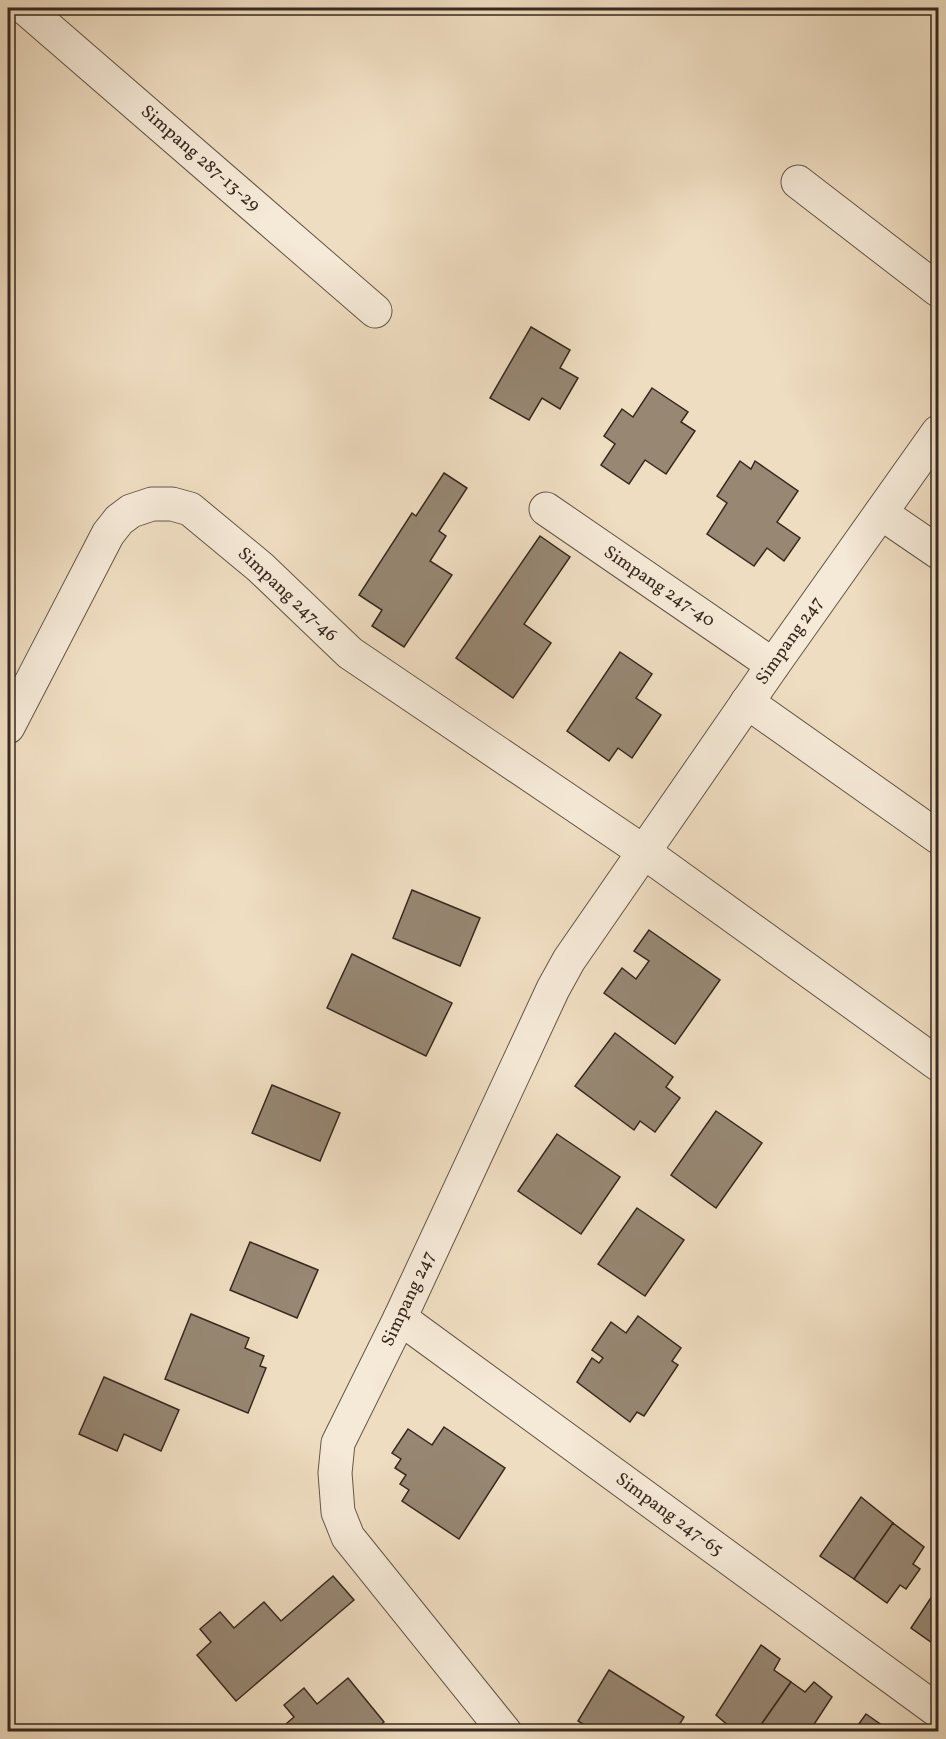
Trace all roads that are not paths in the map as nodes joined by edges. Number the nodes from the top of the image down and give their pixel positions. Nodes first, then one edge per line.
1 (26, 8) edge
2 (798, 182) dead end
3 (939, 290) edge
4 (375, 311) dead end
5 (939, 432) edge
6 (546, 509) dead end
7 (881, 513) junction
8 (939, 552) edge
9 (773, 665) junction
10 (747, 702) junction
11 (8, 727) edge
12 (939, 837) edge
13 (644, 852) junction
14 (938, 1064) edge
15 (400, 1318) junction
16 (939, 1711) edge
17 (505, 1731) edge

1 - 4 street, Simpang 287-13-29
2 - 3 street
5 - 7 street, Simpang 247
6 - 9 street, Simpang 247-40
7 - 8 street
7 - 9 street, Simpang 247
9 - 10 street, Simpang 247
10 - 12 street
10 - 13 street, Simpang 247
11 - 13 street, Simpang 247-46
13 - 14 street
13 - 15 street, Simpang 247
15 - 16 street, Simpang 247-65
15 - 17 street, Simpang 247

